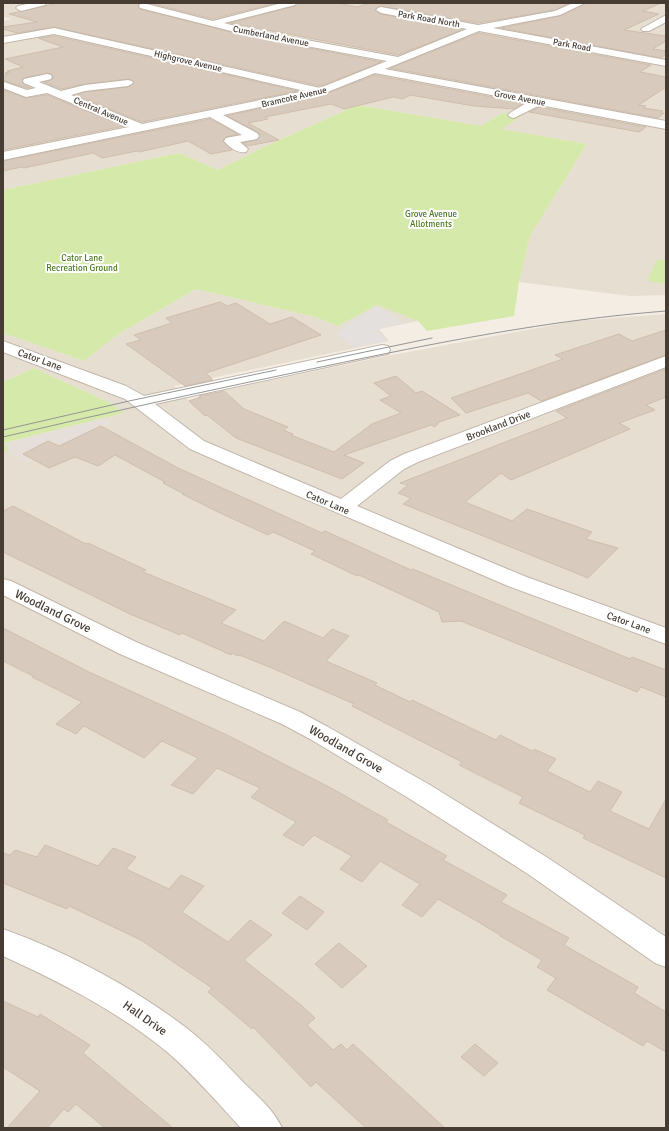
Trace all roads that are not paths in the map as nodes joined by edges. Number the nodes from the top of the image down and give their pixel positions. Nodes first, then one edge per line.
1 (42, 3) edge
2 (271, 3) edge
3 (292, 3) edge
4 (558, 3) edge
5 (578, 4) edge
6 (144, 6) dead end
7 (282, 6) junction
8 (21, 8) dead end
9 (381, 10) dead end
10 (664, 20) edge
11 (214, 24) junction
12 (478, 28) junction
13 (646, 28) dead end
14 (3, 40) edge
15 (3, 43) edge
16 (15, 49) dead end
17 (400, 60) junction
18 (666, 63) edge
19 (375, 70) junction
20 (47, 77) dead end
21 (128, 83) dead end
22 (4, 84) dead end
23 (48, 89) junction
24 (321, 91) junction
25 (60, 94) junction
26 (538, 101) junction
27 (213, 114) junction
28 (514, 115) dead end
29 (666, 125) edge
30 (142, 128) junction
31 (242, 149) dead end
32 (3, 156) edge
33 (3, 346) edge
34 (382, 350) dead end
35 (666, 361) edge
36 (140, 402) junction
37 (342, 508) junction
38 (3, 586) edge
39 (666, 636) edge
40 (3, 942) edge
41 (666, 954) edge
42 (264, 1128) edge

1 - 8 street
2 - 7 street
3 - 7 street
4 - 5 street
5 - 12 street, Bramcote Avenue
6 - 11 street, Cumberland Avenue
7 - 11 street
9 - 12 street, Park Road North
10 - 13 street
11 - 17 street, Cumberland Avenue
12 - 17 street, Bramcote Avenue
12 - 18 street, Park Road
14 - 24 street, Highgrove Avenue
15 - 16 street
17 - 19 street, Bramcote Avenue
19 - 24 street, Bramcote Avenue
19 - 26 street, Grove Avenue
20 - 23 street, Central Avenue
21 - 25 street, Central Avenue
22 - 23 street
23 - 25 street, Central Avenue
24 - 27 street, Bramcote Avenue
25 - 30 street, Central Avenue
26 - 28 street
26 - 29 street, Grove Avenue
27 - 30 street, Bramcote Avenue
27 - 31 street
30 - 32 street, Bramcote Avenue
33 - 36 street, Cator Lane
34 - 36 street
35 - 37 street, Brookland Drive
36 - 37 street, Cator Lane
37 - 39 street, Cator Lane
38 - 41 street, Woodland Grove
40 - 42 street, Hall Drive

